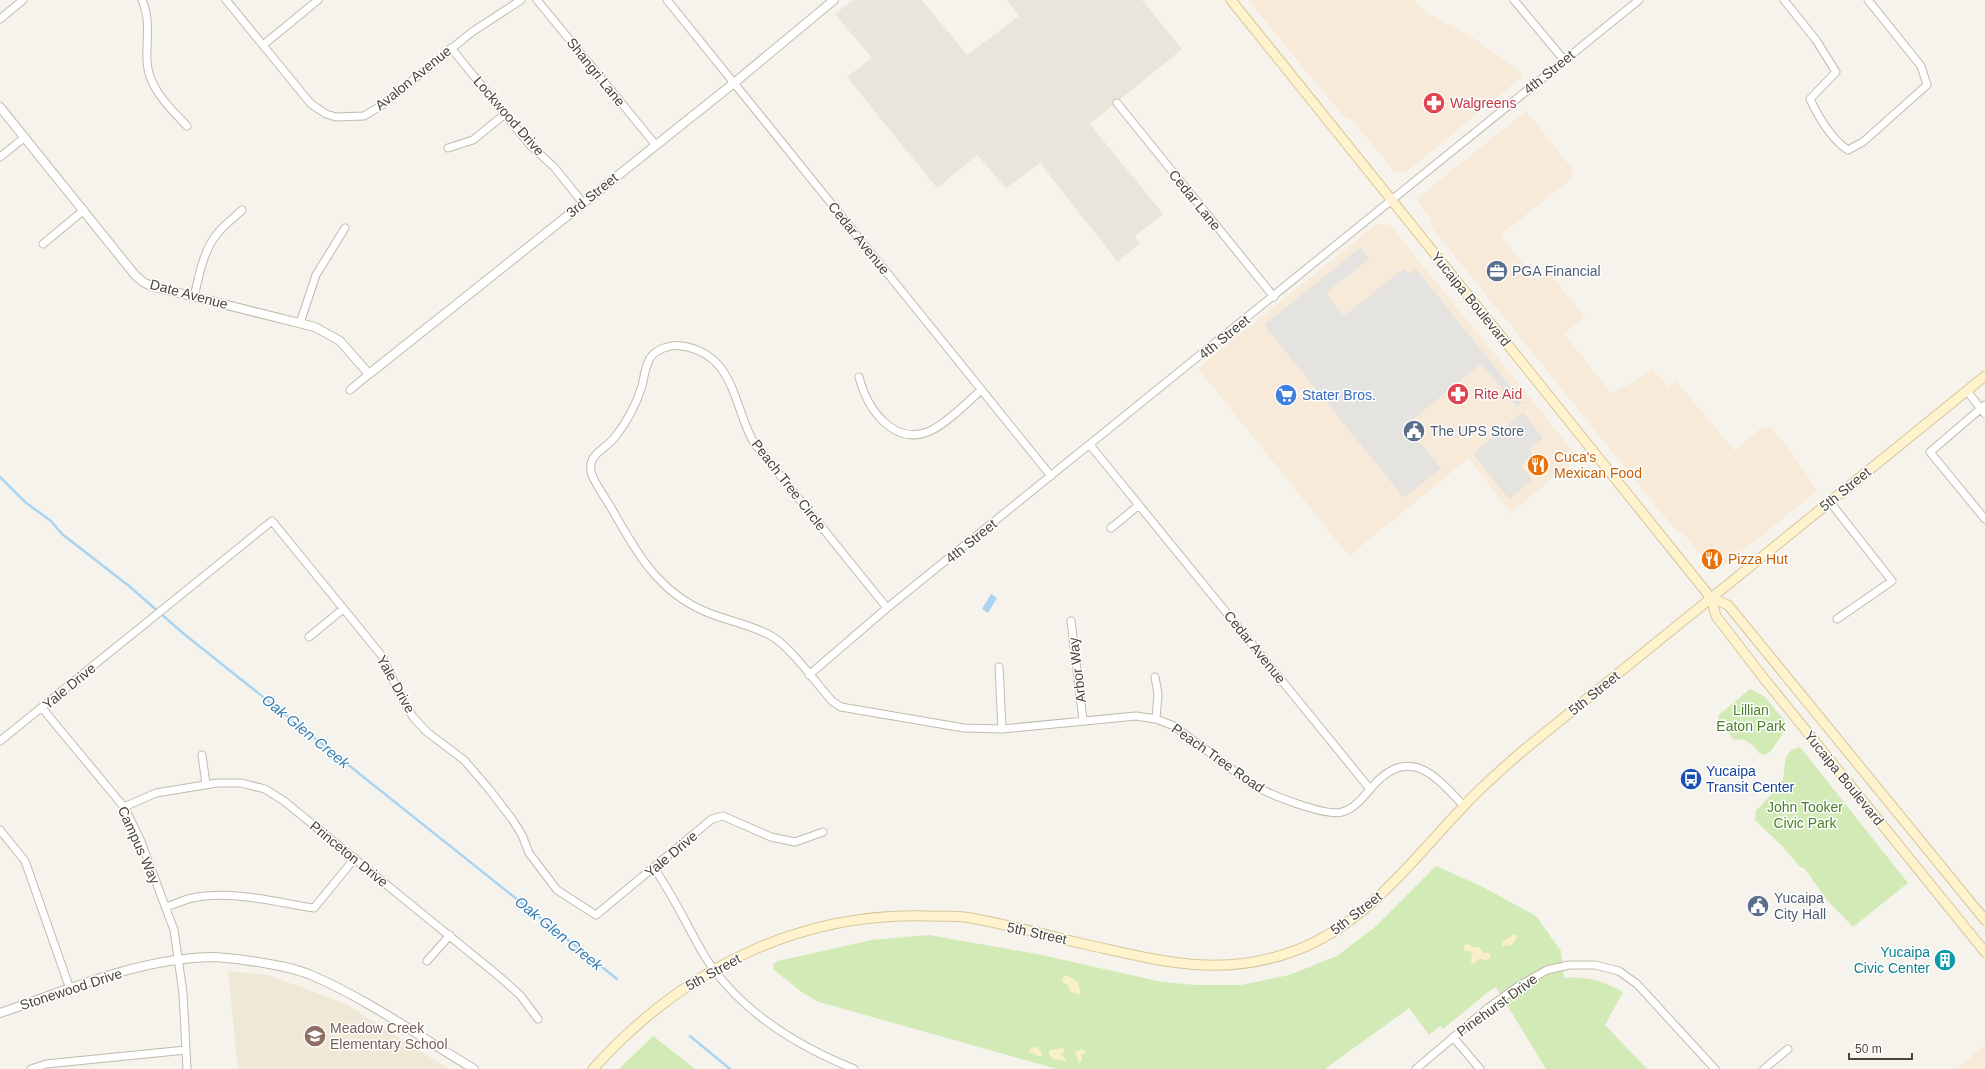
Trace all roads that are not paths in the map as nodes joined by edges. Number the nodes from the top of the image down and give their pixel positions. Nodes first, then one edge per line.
1 (23, 0) edge
2 (142, 0) edge
3 (226, 0) edge
4 (318, 0) edge
5 (521, 0) edge
6 (538, 0) edge
7 (667, 0) edge
8 (834, 0) edge
9 (1231, 0) edge
10 (1514, 0) edge
11 (1639, 0) edge
12 (1784, 0) edge
13 (1868, 0) edge
14 (0, 19) edge
15 (263, 45) junction
16 (451, 48) junction
17 (1564, 60) junction
18 (734, 83) junction
19 (1117, 103) dead end
20 (0, 107) edge
21 (505, 114) junction
22 (187, 126) dead end
23 (25, 136) junction
24 (655, 144) junction
25 (448, 148) dead end
26 (0, 157) edge
27 (1391, 199) junction
28 (583, 203) junction
29 (84, 210) junction
30 (242, 210) dead end
31 (345, 228) dead end
32 (44, 244) dead end
33 (194, 296) junction
34 (1274, 297) junction
35 (300, 323) junction
36 (369, 374) junction
37 (1985, 376) edge
38 (859, 377) dead end
39 (350, 390) dead end
40 (981, 390) junction
41 (1967, 391) junction
42 (1983, 409) edge
43 (1090, 445) junction
44 (1052, 476) junction
45 (1830, 502) junction
46 (1139, 505) junction
47 (1985, 519) edge
48 (1111, 528) dead end
49 (1711, 598) junction
50 (887, 608) junction
51 (343, 609) junction
52 (1837, 619) dead end
53 (1071, 621) dead end
54 (309, 637) dead end
55 (999, 666) dead end
56 (809, 675) junction
57 (1155, 677) dead end
58 (42, 708) junction
59 (1156, 719) junction
60 (1083, 720) junction
61 (1002, 729) junction
62 (0, 741) edge
63 (202, 755) dead end
64 (206, 784) junction
65 (1370, 789) junction
66 (1464, 806) junction
67 (124, 807) junction
68 (0, 830) edge
69 (823, 832) dead end
70 (355, 858) junction
71 (654, 868) junction
72 (166, 907) junction
73 (1985, 920) edge
74 (450, 935) junction
75 (1985, 952) edge
76 (179, 960) junction
77 (426, 961) dead end
78 (714, 969) junction
79 (70, 989) junction
80 (0, 1013) edge
81 (538, 1019) dead end
82 (1453, 1037) junction
83 (1788, 1049) dead end
84 (186, 1050) junction
85 (71, 1061) junction
86 (31, 1069) edge
87 (72, 1069) edge
88 (188, 1069) edge
89 (474, 1069) edge
90 (593, 1069) edge
91 (854, 1069) edge
92 (1416, 1069) edge
93 (1480, 1069) edge
94 (1715, 1069) edge
95 (1764, 1069) edge

1 - 14 street
2 - 22 street
3 - 15 street, Avalon Avenue
4 - 15 street
5 - 16 street, Avalon Avenue
6 - 24 street, Shangri Lane
7 - 18 street, Cedar Avenue
8 - 18 street, 3rd Street
9 - 27 main road, Yucaipa Boulevard
10 - 17 street
11 - 17 street, 4th Street
12 - 13 street
15 - 16 street, Avalon Avenue
16 - 21 street, Lockwood Drive
17 - 27 street, 4th Street
18 - 24 street, 3rd Street
18 - 40 street, Cedar Avenue
19 - 34 street, Cedar Lane
20 - 23 street, Date Avenue
21 - 25 street
21 - 28 street, Lockwood Drive
23 - 26 street
23 - 29 street, Date Avenue
24 - 28 street, 3rd Street
27 - 34 street, 4th Street
27 - 49 main road, Yucaipa Boulevard
28 - 36 street, 3rd Street
29 - 32 street
29 - 33 street, Date Avenue
30 - 33 street
31 - 35 street
33 - 35 street, Date Avenue
34 - 43 street, 4th Street
35 - 36 street, Date Avenue
36 - 39 street, 3rd Street
37 - 41 main road, 5th Street
38 - 40 street
40 - 44 street, Cedar Avenue
41 - 42 street
41 - 45 main road, 5th Street
42 - 47 street
43 - 44 street, 4th Street
43 - 46 street, Cedar Avenue
44 - 50 street, 4th Street
45 - 49 main road, 5th Street
45 - 52 street
46 - 48 street
46 - 65 street, Cedar Avenue
49 - 66 main road, 5th Street
49 - 73 main road, Yucaipa Boulevard
49 - 75 main road, Yucaipa Boulevard
50 - 56 street, 4th Street
50 - 56 street, Peach Tree Circle
51 - 54 street
51 - 58 street, Yale Drive
51 - 71 street, Yale Drive
53 - 60 street, Arbor Way
55 - 61 street
56 - 61 street, Peach Tree Road
57 - 59 street, Peach Tree Road
58 - 62 street, Yale Drive
58 - 67 street, Campus Way
59 - 60 street, Peach Tree Road
59 - 65 street, Peach Tree Road
60 - 61 street, Peach Tree Road
63 - 64 street
64 - 67 street, Princeton Drive
64 - 70 street, Princeton Drive
65 - 66 street, Peach Tree Road
66 - 78 main road, 5th Street
67 - 72 street, Campus Way
68 - 79 street
69 - 71 street, Yale Drive
70 - 72 street
70 - 74 street, Princeton Drive
71 - 78 street
72 - 76 street, Campus Way
74 - 77 street
74 - 81 street, Princeton Drive
76 - 79 street, Stonewood Drive
76 - 84 street, Campus Way
76 - 89 street, Stonewood Drive
78 - 90 main road, 5th Street
78 - 91 street
79 - 80 street, Stonewood Drive
82 - 92 street, Pinehurst Drive
82 - 93 street
82 - 94 street, Pinehurst Drive
83 - 95 street
84 - 85 street
84 - 88 street, Campus Way
85 - 86 street
85 - 87 street

